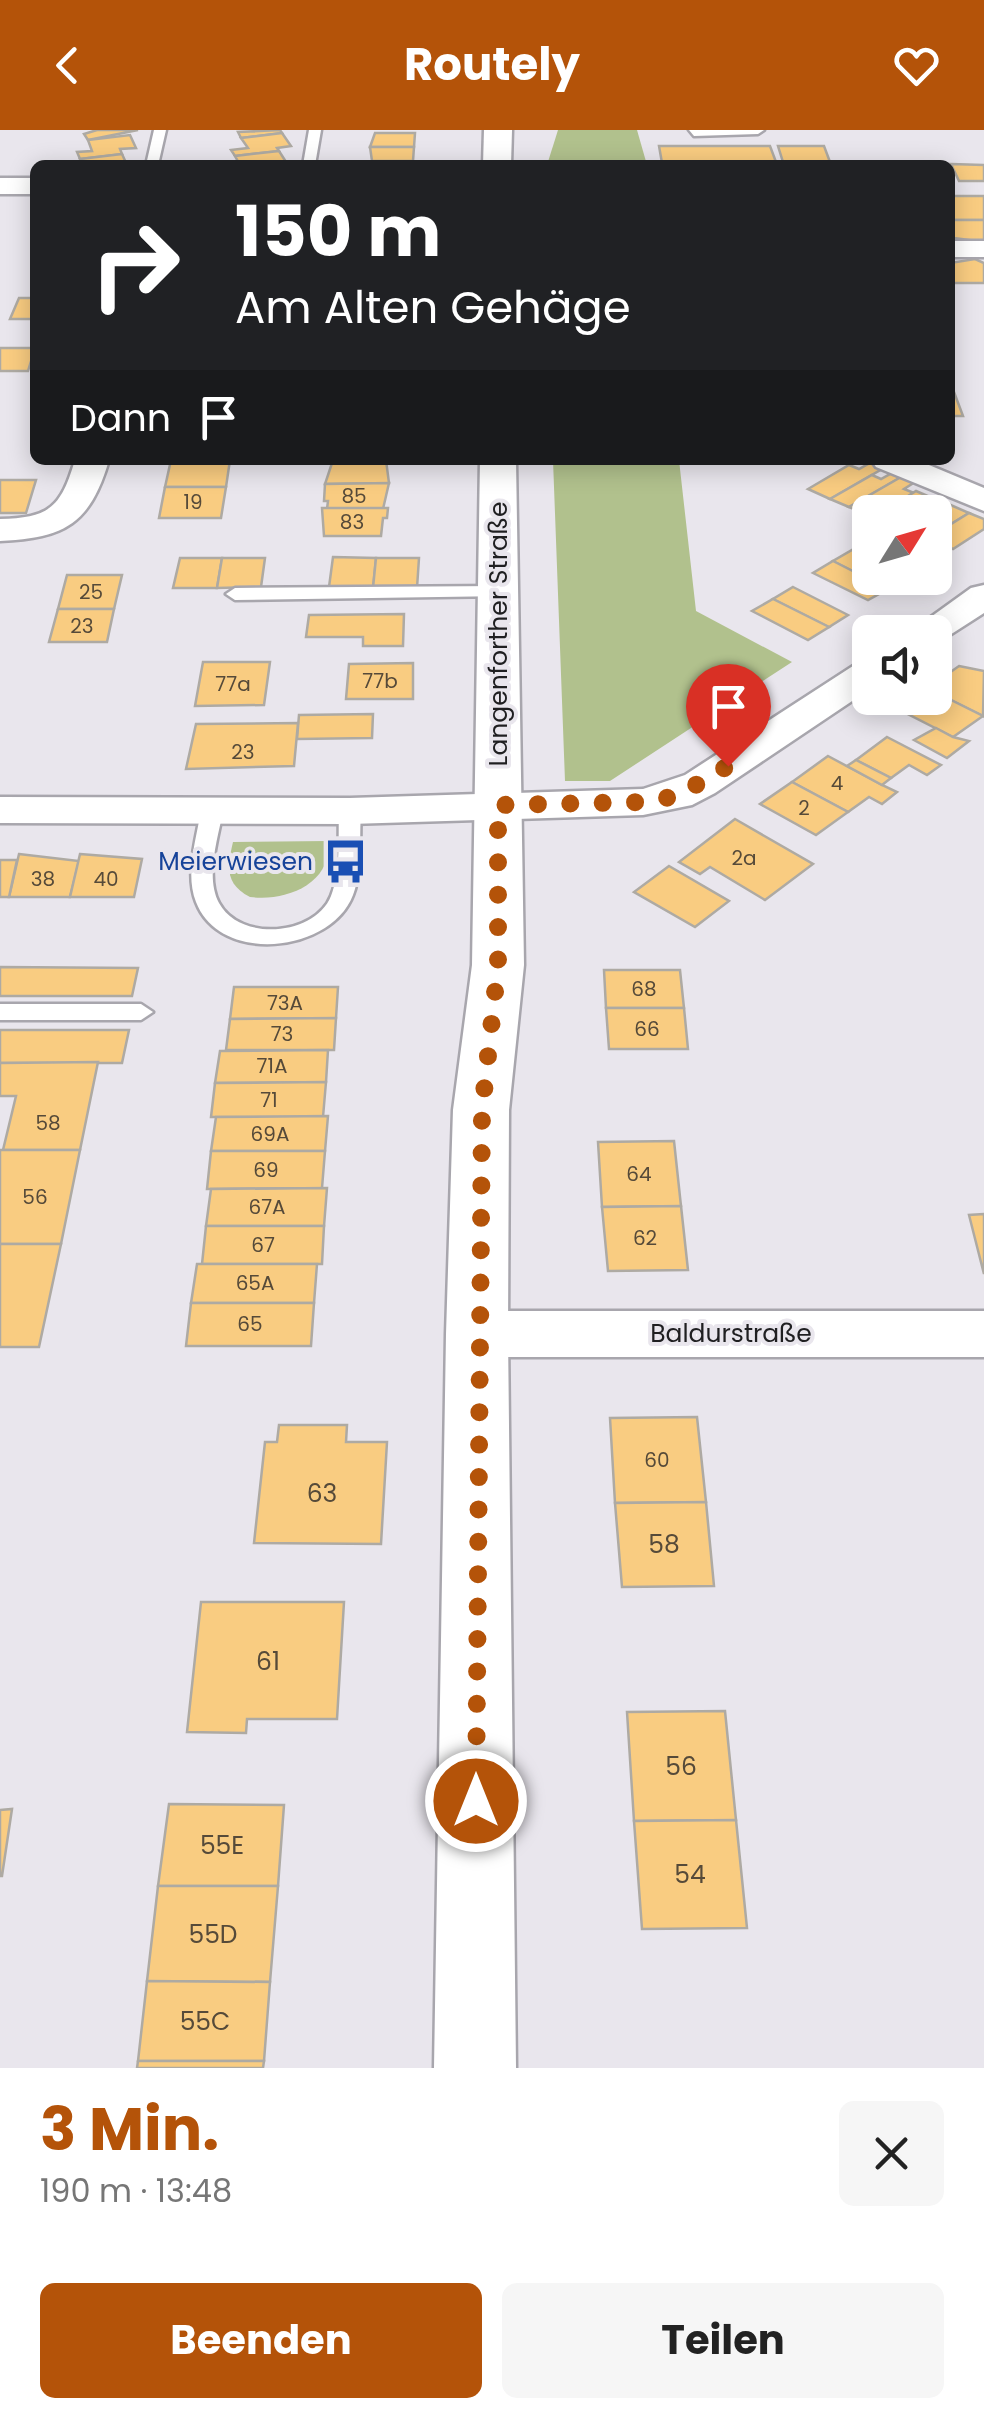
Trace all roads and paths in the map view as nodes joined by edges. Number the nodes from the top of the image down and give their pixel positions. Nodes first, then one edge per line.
1 (160, 130) edge
2 (315, 130) edge
3 (498, 130) edge
4 (758, 130) edge
5 (694, 132) edge
6 (153, 160) edge
7 (310, 160) edge
8 (497, 160) edge
9 (0, 186) edge
10 (30, 186) edge
11 (955, 249) edge
12 (984, 249) edge
13 (91, 465) edge
14 (498, 465) edge
15 (900, 465) edge
16 (984, 500) edge
17 (0, 530) edge
18 (499, 592) junction
19 (235, 594) dead end
20 (984, 596) edge
21 (952, 617) edge
22 (852, 684) edge
23 (498, 805) junction
24 (0, 810) edge
25 (212, 811) junction
26 (350, 811) junction
27 (0, 1012) edge
28 (141, 1012) dead end
29 (477, 1334) junction
30 (984, 1334) edge
31 (475, 2068) edge

1 - 6 lane
2 - 7 lane
3 - 8 main road
4 - 5 lane
9 - 10 street
11 - 12 street
13 - 17 street
14 - 18 main road, Langenforther Straße
15 - 16 street
18 - 19 lane
18 - 23 main road, Langenforther Straße
20 - 21 street
22 - 23 street
23 - 26 street
23 - 29 main road, Langenforther Straße
24 - 25 street
25 - 26 street
25 - 26 lane
27 - 28 lane
29 - 30 street, Baldurstraße
29 - 31 main road, Langenforther Straße

